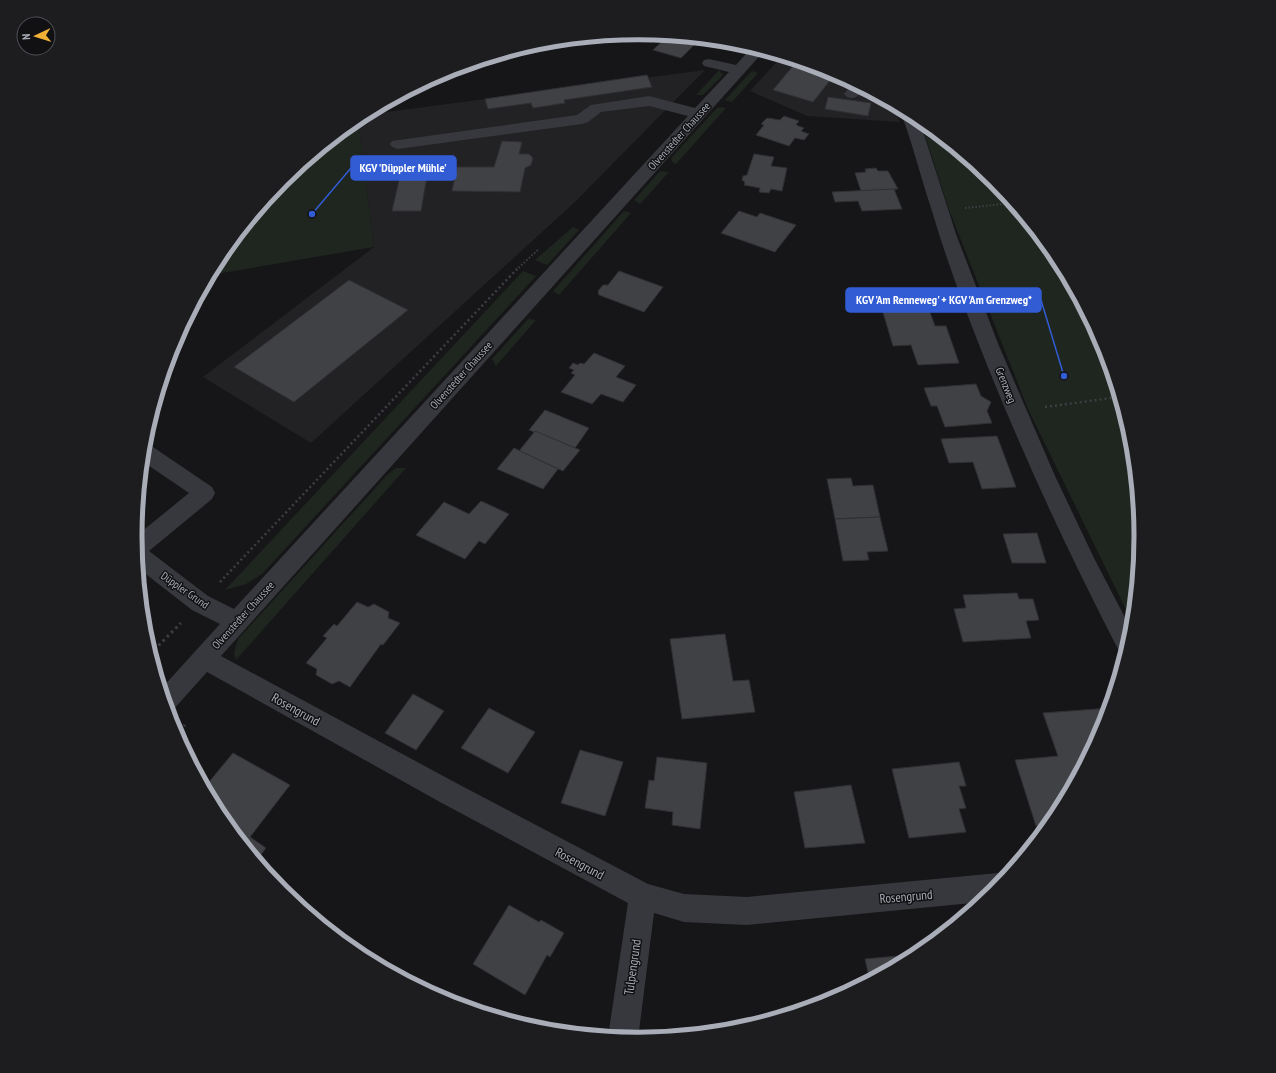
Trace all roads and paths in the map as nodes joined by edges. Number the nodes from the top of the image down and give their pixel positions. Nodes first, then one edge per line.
1 (753, 54) edge
2 (709, 63) dead end
3 (739, 70) junction
4 (699, 114) junction
5 (913, 123) edge
6 (398, 144) dead end
7 (1006, 204) edge
8 (965, 208) dead end
9 (542, 246) dead end
10 (1115, 398) edge
11 (1044, 407) dead end
12 (149, 455) edge
13 (142, 544) edge
14 (143, 559) edge
15 (200, 603) junction
16 (237, 621) junction
17 (1124, 638) edge
18 (155, 649) edge
19 (204, 658) junction
20 (168, 697) edge
21 (989, 888) edge
22 (643, 896) junction
23 (624, 1033) edge

1 - 3 street, Olvenstedter Chaussee
2 - 3 street
3 - 4 street, Olvenstedter Chaussee
4 - 6 street
4 - 16 street, Olvenstedter Chaussee
5 - 17 street, Grenzweg
7 - 8 path
9 - 15 path
10 - 11 path
12 - 13 street
14 - 15 street, Düppler Grund
15 - 16 street, Düppler Grund
15 - 18 path
16 - 19 street, Olvenstedter Chaussee
19 - 20 street, Olvenstedter Chaussee
19 - 22 street, Rosengrund
21 - 22 street, Rosengrund
22 - 23 street, Tulpengrund

